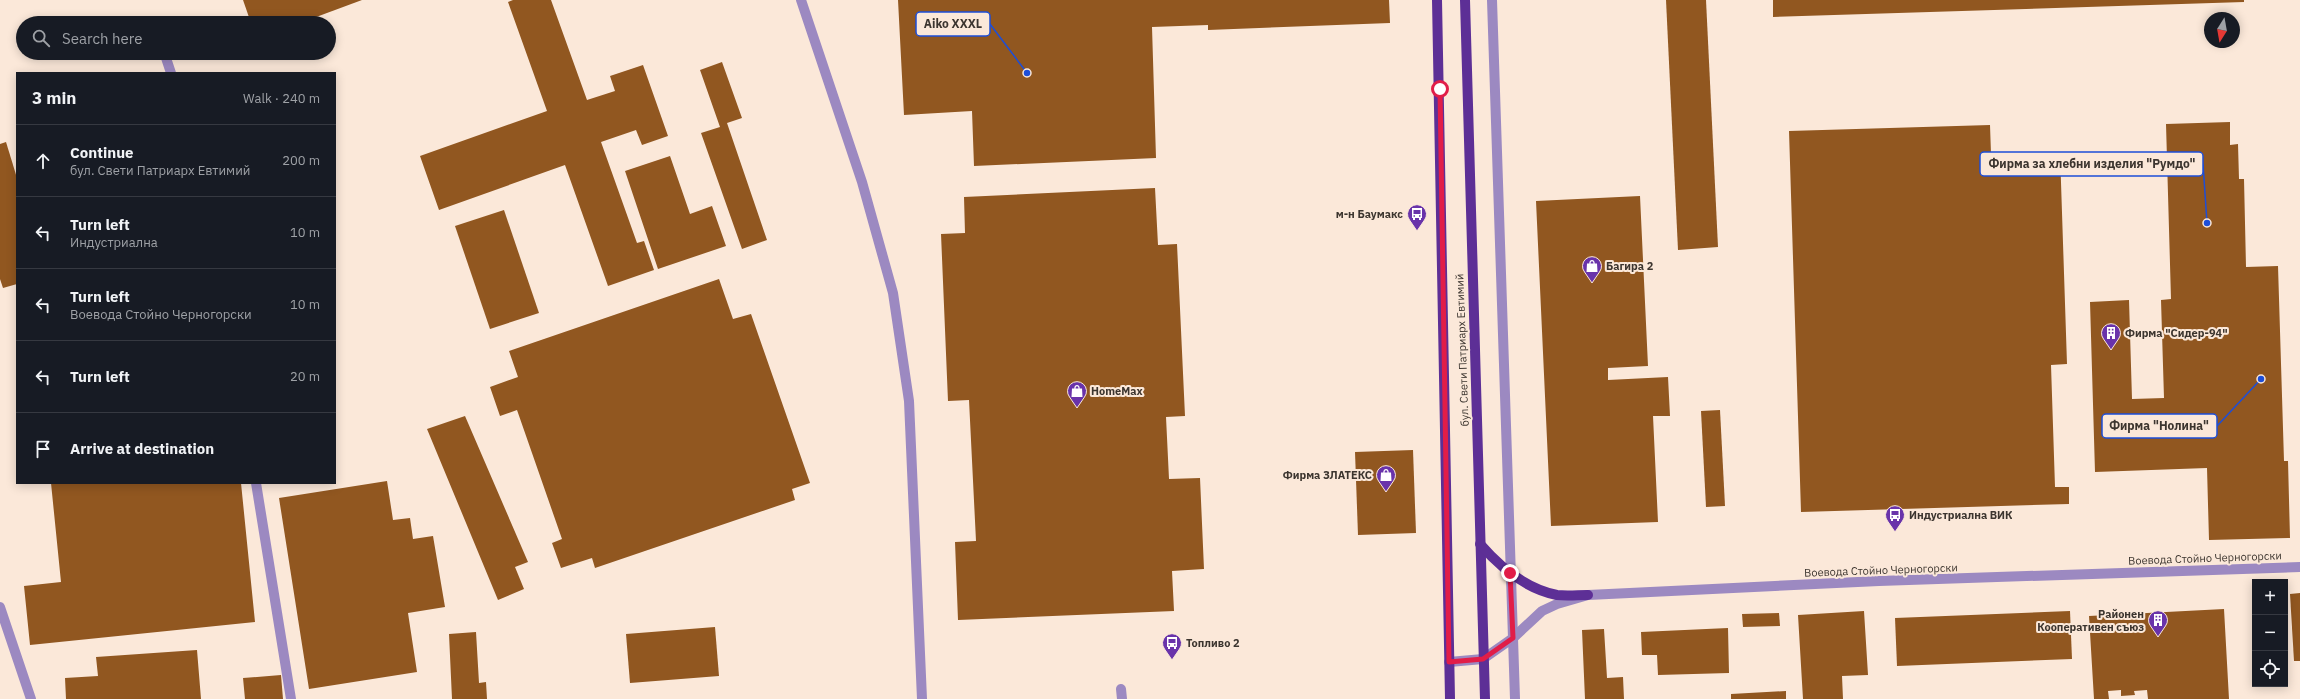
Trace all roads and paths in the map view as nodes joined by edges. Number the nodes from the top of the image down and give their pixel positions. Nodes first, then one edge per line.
1 (801, 0) edge
2 (1437, 0) edge
3 (1465, 0) edge
4 (1492, 0) edge
5 (167, 60) edge
6 (171, 72) edge
7 (256, 484) edge
8 (1480, 544) junction
9 (2300, 567) edge
10 (1510, 573) junction
11 (1588, 595) junction
12 (0, 607) edge
13 (1513, 638) junction
14 (1483, 659) junction
15 (1449, 662) junction
16 (31, 699) edge
17 (291, 699) edge
18 (922, 699) edge
19 (1450, 699) edge
20 (1485, 699) edge
21 (1514, 699) edge

1 - 18 street
2 - 15 main road, бул. Свети Патриарх Евтимий
3 - 8 main road, бул. Свети Патриарх Евтимий
4 - 10 street
5 - 6 street
7 - 17 street
8 - 10 main road
8 - 14 main road, бул. Свети Патриарх Евтимий
9 - 11 street, Воевода Стойно Черногорски
10 - 11 main road
10 - 13 street
11 - 13 street, Воевода Стойно Черногорски
12 - 16 street
13 - 14 street, Воевода Стойно Черногорски
13 - 21 street
14 - 15 street
14 - 20 main road, бул. Свети Патриарх Евтимий
15 - 19 main road, бул. Свети Патриарх Евтимий

